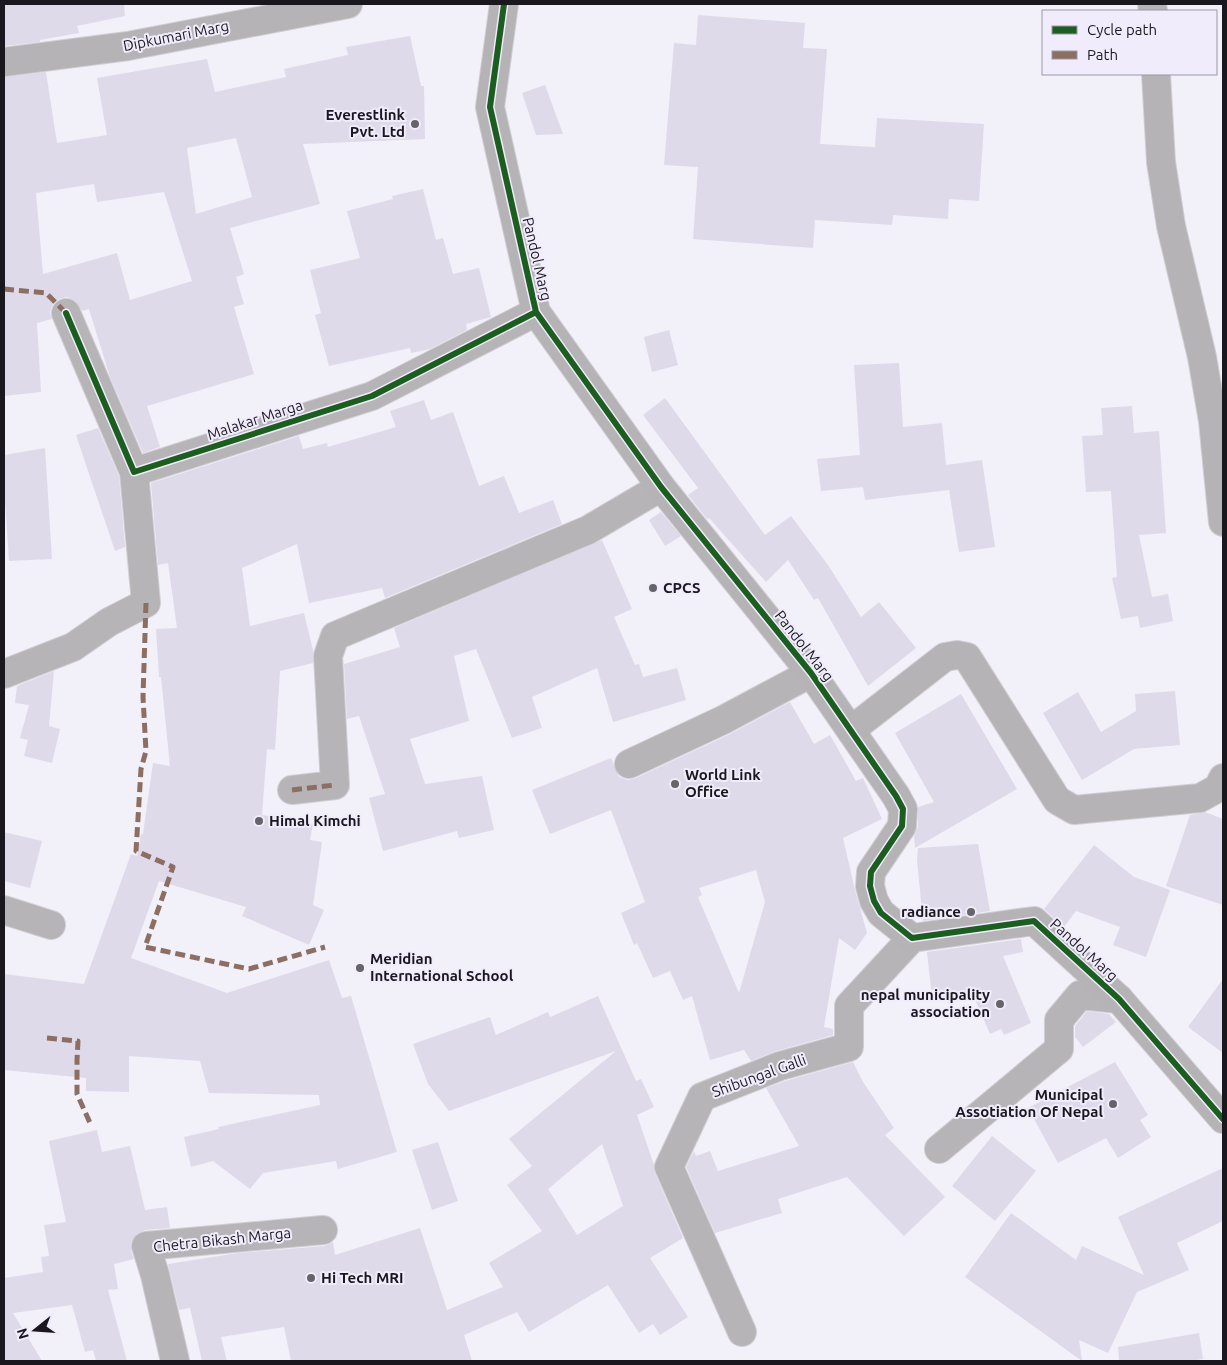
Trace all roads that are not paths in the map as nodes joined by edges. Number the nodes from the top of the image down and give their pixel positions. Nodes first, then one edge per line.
1 (348, 4) edge
2 (504, 4) edge
3 (4, 62) edge
4 (1156, 75) edge
5 (536, 312) junction
6 (66, 313) dead end
7 (134, 472) junction
8 (661, 487) junction
9 (1223, 522) edge
10 (811, 673) junction
11 (4, 674) edge
12 (851, 730) junction
13 (629, 764) dead end
14 (1223, 778) edge
15 (292, 790) dead end
16 (4, 910) edge
17 (51, 925) dead end
18 (912, 938) junction
19 (1119, 999) junction
20 (1223, 1119) edge
21 (938, 1149) dead end
22 (323, 1230) dead end
23 (742, 1332) dead end
24 (175, 1361) edge

1 - 3 street, Dipkumari Marg
2 - 5 street, Pandol Marg
4 - 9 street
5 - 7 street, Malakar Marga
5 - 8 street, Pandol Marg
6 - 7 street
7 - 11 street
8 - 10 street, Pandol Marg
8 - 15 street
10 - 12 street, Pandol Marg
10 - 13 street
12 - 14 street
12 - 18 street, Pandol Marg
16 - 17 street
18 - 19 street, Pandol Marg
18 - 23 street, Shibungal Galli
19 - 20 street, Pandol Marg
19 - 21 street
22 - 24 street, Chetra Bikash Marga

